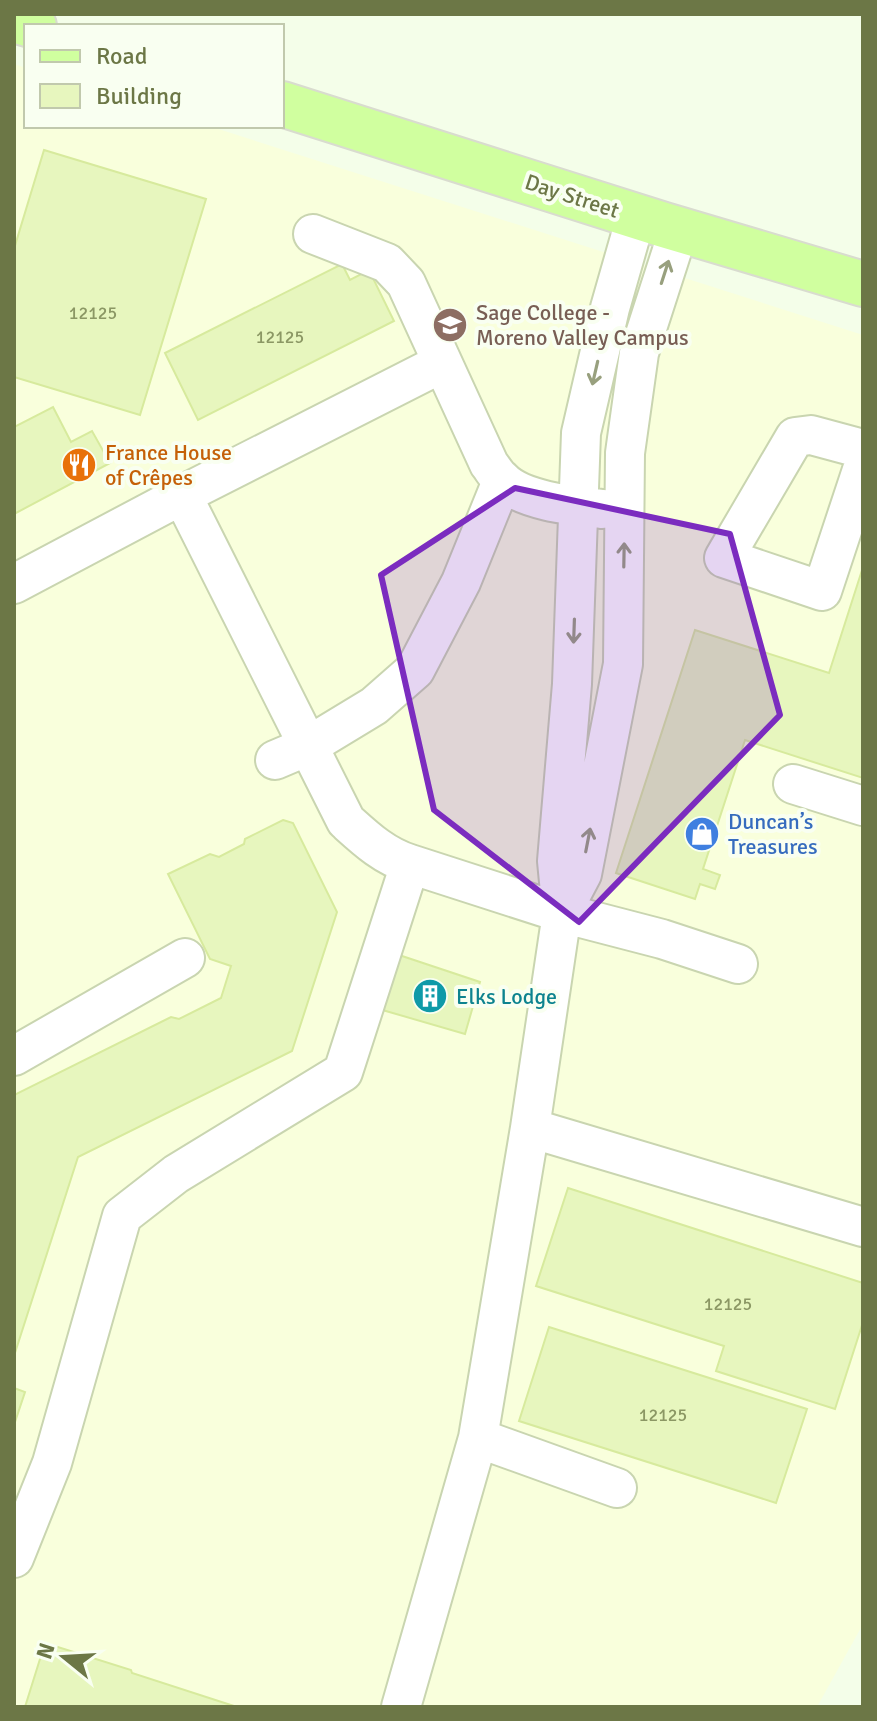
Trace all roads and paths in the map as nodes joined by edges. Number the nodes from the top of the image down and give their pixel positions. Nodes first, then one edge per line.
1 (284, 105) edge
2 (636, 217) junction
3 (679, 229) junction
4 (313, 234) dead end
5 (863, 284) edge
6 (442, 363) junction
7 (863, 449) edge
8 (863, 467) edge
9 (502, 481) junction
10 (182, 495) junction
11 (579, 507) junction
12 (624, 511) junction
13 (14, 584) edge
14 (292, 753) junction
15 (793, 784) dead end
16 (863, 806) edge
17 (410, 864) junction
18 (562, 913) junction
19 (185, 958) dead end
20 (738, 964) dead end
21 (14, 1056) edge
22 (530, 1128) junction
23 (863, 1227) edge
24 (478, 1438) junction
25 (617, 1488) dead end
26 (14, 1558) edge
27 (401, 1707) edge

1 - 2 main road, Day Street
2 - 3 main road, Day Street
2 -> 11 lane
3 - 5 main road, Day Street
12 -> 3 lane
4 - 6 lane
6 - 9 lane
6 - 10 lane
7 - 8 lane
9 - 11 lane
9 - 14 lane
10 - 13 lane
10 - 14 lane
11 - 12 lane
11 -> 18 lane
18 -> 12 lane
14 - 17 lane
15 - 16 lane
17 - 18 lane
17 - 26 lane
18 - 20 lane
18 - 22 lane
19 - 21 lane
22 - 23 lane
22 - 24 lane
24 - 25 lane
24 - 27 lane

